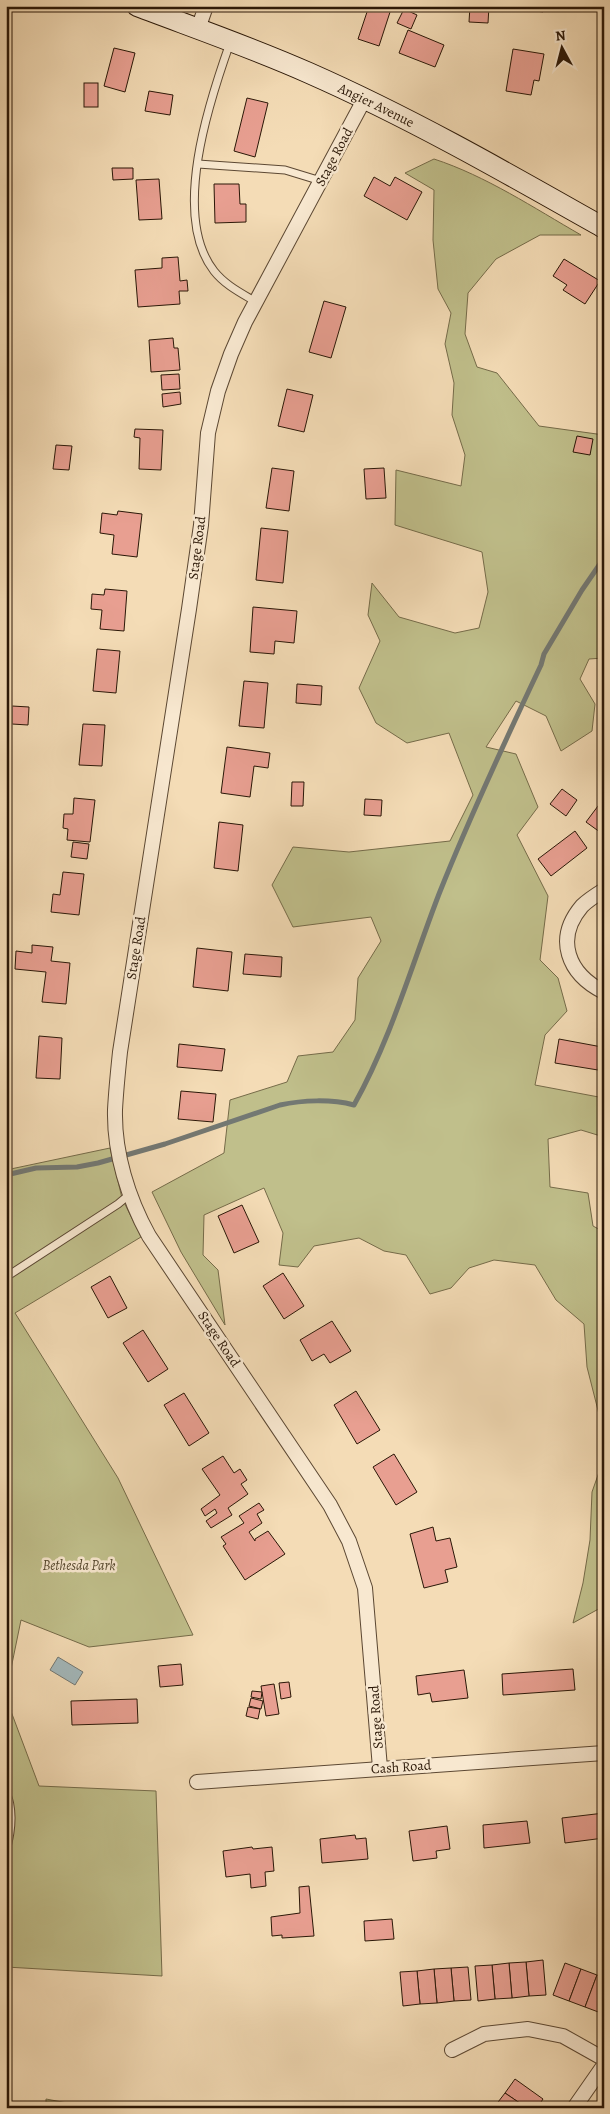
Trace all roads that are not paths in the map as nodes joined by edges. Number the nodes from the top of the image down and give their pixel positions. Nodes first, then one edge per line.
1 (137, 6) edge
2 (206, 6) edge
3 (198, 29) junction
4 (231, 40) junction
5 (365, 98) junction
6 (198, 164) junction
7 (321, 181) junction
8 (604, 228) edge
9 (256, 302) junction
10 (604, 890) edge
11 (604, 992) edge
12 (130, 1194) junction
13 (6, 1277) edge
14 (604, 1753) edge
15 (380, 1768) junction
16 (198, 1782) dead end
17 (6, 1792) edge
18 (6, 1851) edge
19 (452, 2050) dead end
20 (604, 2059) edge
21 (604, 2065) edge
22 (574, 2108) edge

1 - 3 main road, Angier Avenue
2 - 3 street
3 - 4 main road, Angier Avenue
4 - 5 main road, Angier Avenue
4 - 6 lane
5 - 7 street, Stage Road
5 - 8 main road, Angier Avenue
6 - 7 lane
6 - 9 lane
7 - 9 street, Stage Road
9 - 12 street, Stage Road
10 - 11 street
12 - 13 lane
12 - 15 street, Stage Road
14 - 15 street, Cash Road
15 - 16 street, Cash Road
17 - 18 lane
19 - 20 street
21 - 22 street

